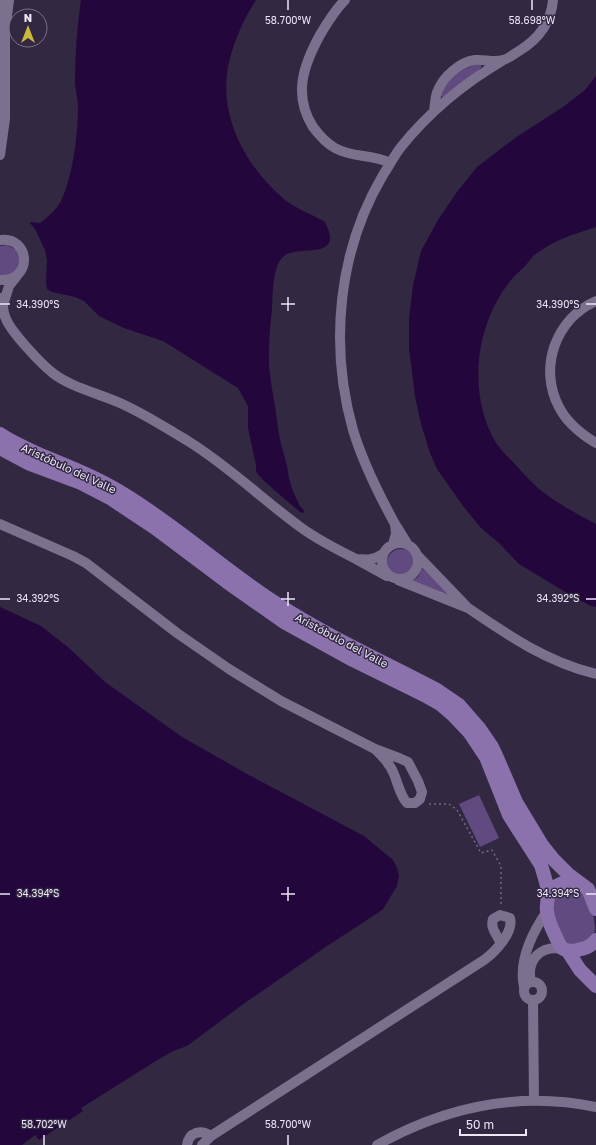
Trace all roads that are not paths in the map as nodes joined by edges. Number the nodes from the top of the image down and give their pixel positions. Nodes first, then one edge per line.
1 (0, 0) edge
2 (9, 0) edge
3 (345, 0) edge
4 (553, 0) edge
5 (5, 31) junction
6 (502, 61) junction
7 (434, 111) junction
8 (0, 155) edge
9 (390, 163) junction
10 (0, 235) edge
11 (5, 240) edge
12 (16, 276) junction
13 (0, 280) edge
14 (596, 301) edge
15 (1, 302) edge
16 (0, 434) edge
17 (596, 443) edge
18 (0, 448) edge
19 (0, 524) edge
20 (395, 524) junction
21 (393, 544) junction
22 (408, 545) junction
23 (383, 554) junction
24 (417, 555) junction
25 (356, 559) junction
26 (394, 578) junction
27 (468, 608) junction
28 (596, 674) edge
29 (375, 749) junction
30 (588, 889) edge
31 (549, 896) junction
32 (596, 909) edge
33 (547, 911) junction
34 (596, 940) edge
35 (500, 942) junction
36 (528, 946) junction
37 (565, 949) junction
38 (539, 953) junction
39 (528, 985) junction
40 (596, 986) edge
41 (533, 1000) junction
42 (534, 1101) junction
43 (596, 1107) edge
44 (211, 1136) junction
45 (187, 1145) edge
46 (202, 1145) edge
47 (377, 1145) edge

1 - 5 street
2 - 5 street
3 - 9 street
4 - 6 street
5 - 8 street
6 - 7 street
6 - 7 street
7 - 9 street
9 - 20 street
10 - 11 street
11 - 12 street
12 - 13 street
12 - 15 street
14 - 17 street
15 - 25 street
16 - 30 street, Aristóbulo del Valle
18 - 31 street, Aristóbulo del Valle
19 - 29 street
20 - 21 street
20 - 22 street
21 - 22 street
21 - 23 street
22 - 24 street
23 - 25 street
23 - 26 street
24 - 26 street
24 - 27 street
25 - 26 street
26 - 27 street
27 - 28 street
29 - 29 street
30 - 31 street
30 - 32 street
31 - 33 street
33 - 36 street
33 - 37 street
34 - 37 street
35 - 35 street
35 - 44 street
36 - 38 street
36 - 39 street
37 - 38 street
37 - 40 street
38 - 39 street
39 - 41 street
39 - 41 street
41 - 42 street
42 - 43 street
42 - 47 street
44 - 45 street
44 - 46 street

